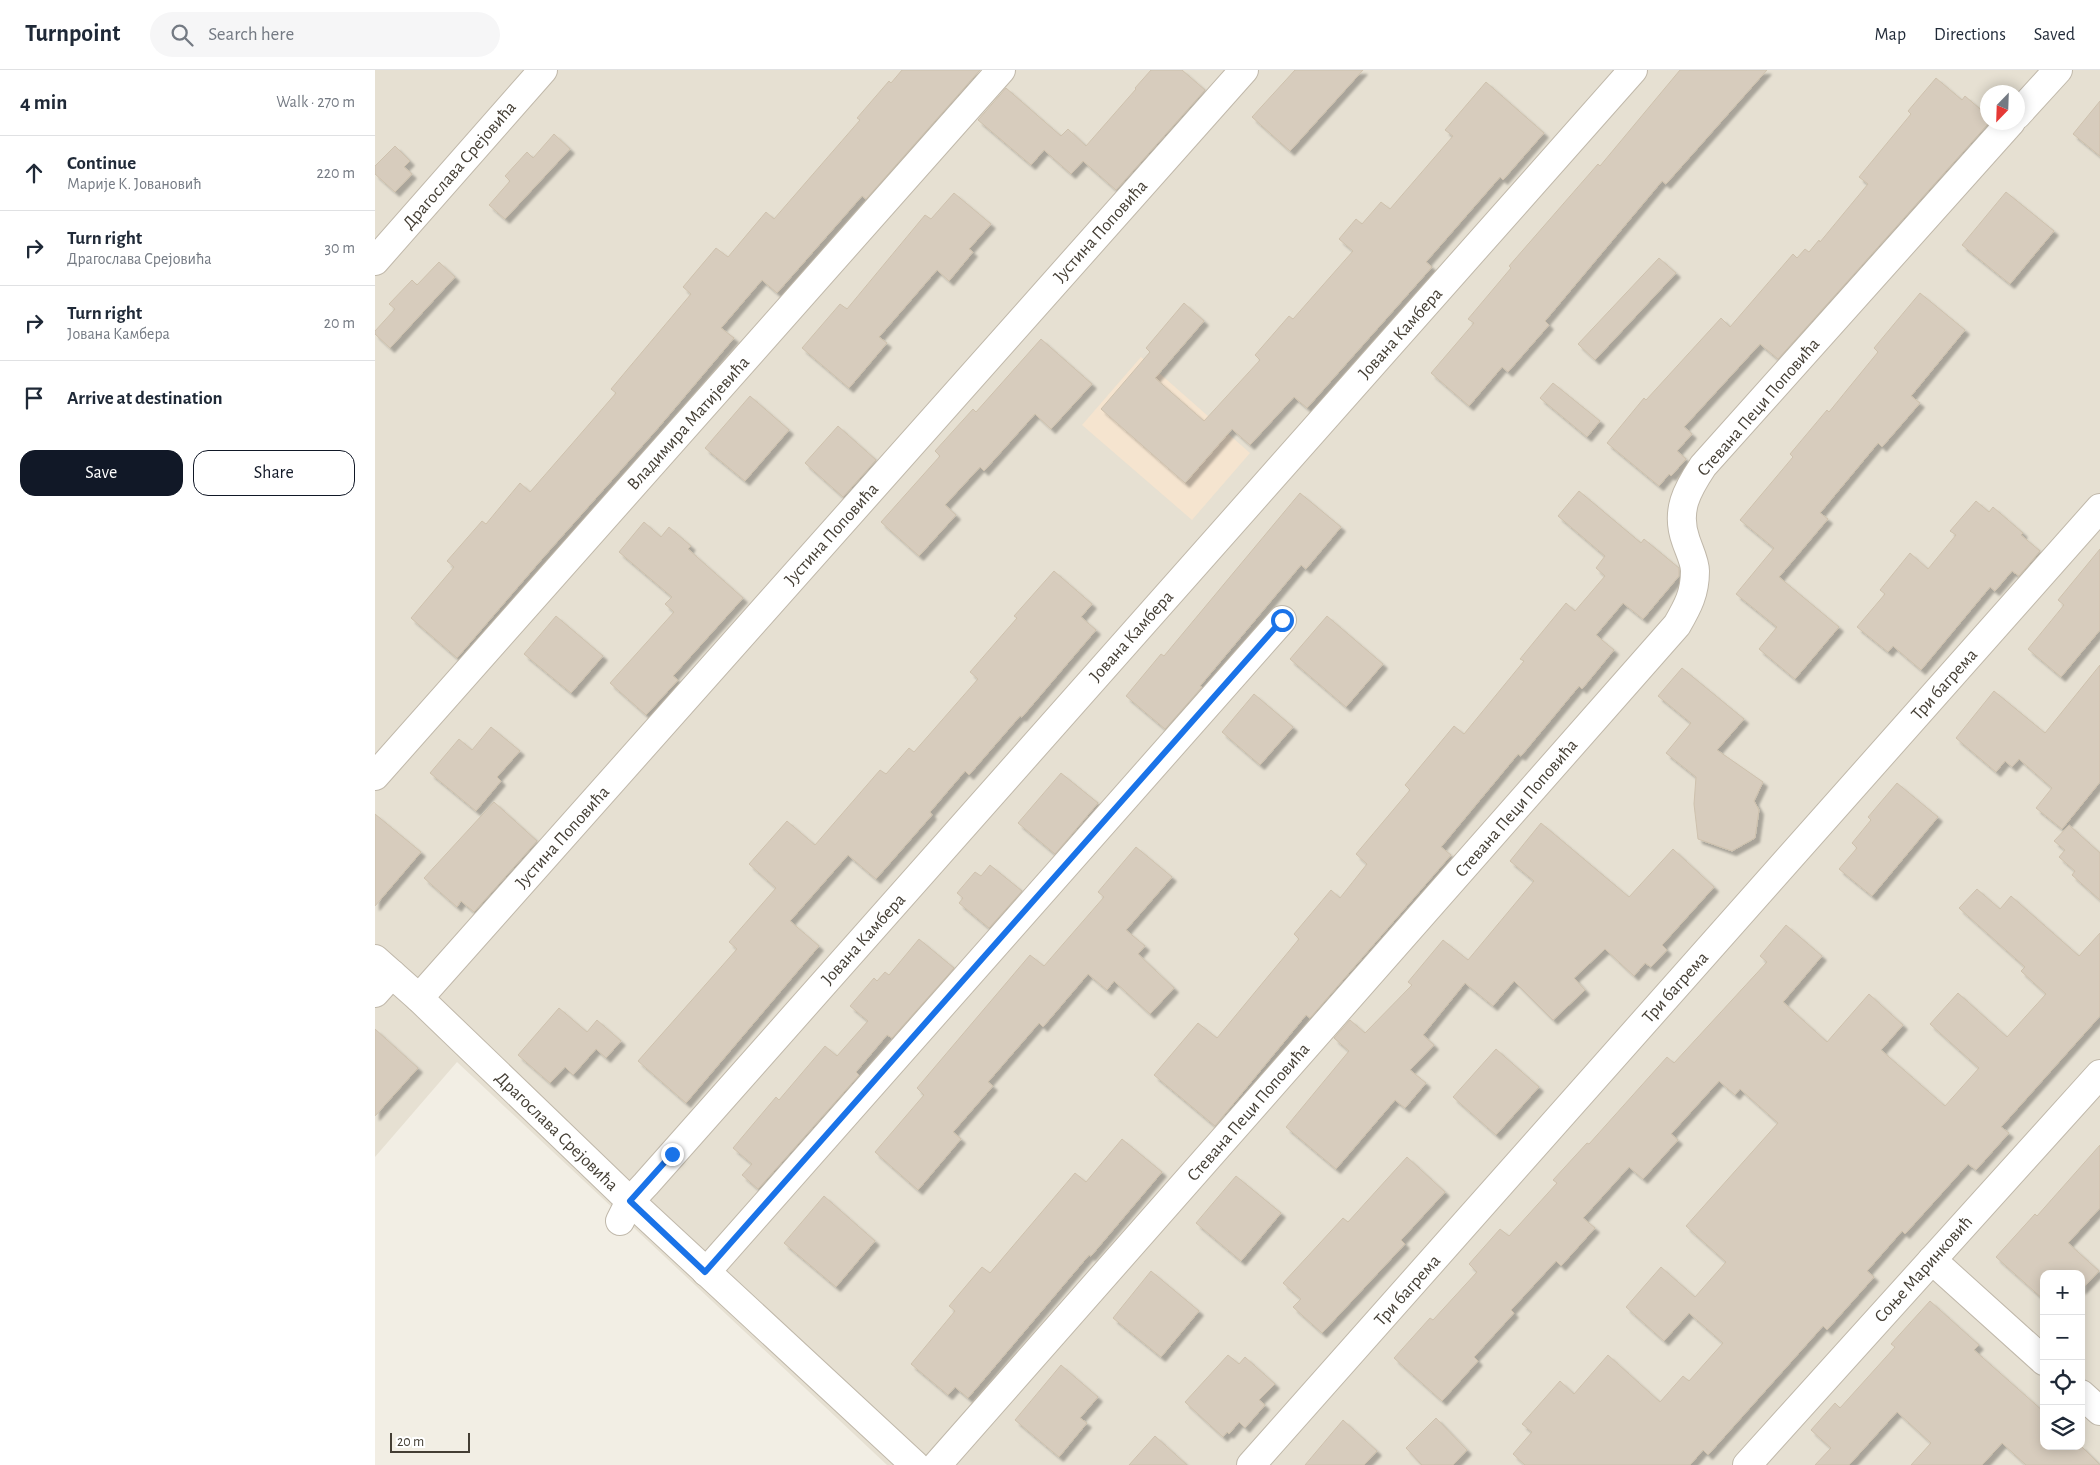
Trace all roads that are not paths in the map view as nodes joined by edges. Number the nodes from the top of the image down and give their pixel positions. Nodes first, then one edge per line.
1 (543, 70) edge
2 (1001, 70) edge
3 (1243, 70) edge
4 (1633, 70) edge
5 (2058, 70) edge
6 (2025, 106) edge
7 (2004, 130) edge
8 (375, 261) edge
9 (2100, 508) edge
10 (1282, 620) dead end
11 (375, 776) edge
12 (381, 975) edge
13 (419, 998) junction
14 (2100, 1074) edge
15 (625, 1211) junction
16 (1932, 1260) junction
17 (705, 1272) junction
18 (2043, 1360) edge
19 (2085, 1398) edge
20 (2100, 1411) edge
21 (915, 1465) edge
22 (937, 1465) edge
23 (1251, 1465) edge
24 (1747, 1465) edge

1 - 8 street, Драгослава Срејовића
2 - 11 street, Владимира Матијевића
3 - 13 street, Јустина Поповића
4 - 15 street, Јована Камбера
5 - 6 street
7 - 22 street, Стевана Пеци Поповића
9 - 23 street, Три багрема
10 - 17 street
12 - 13 street, Драгослава Срејовића
13 - 15 street, Драгослава Срејовића
14 - 16 street, Соње Маринковић
15 - 17 street, Драгослава Срејовића
16 - 18 street
16 - 24 street, Соње Маринковић
17 - 21 street, Драгослава Срејовића
19 - 20 street

